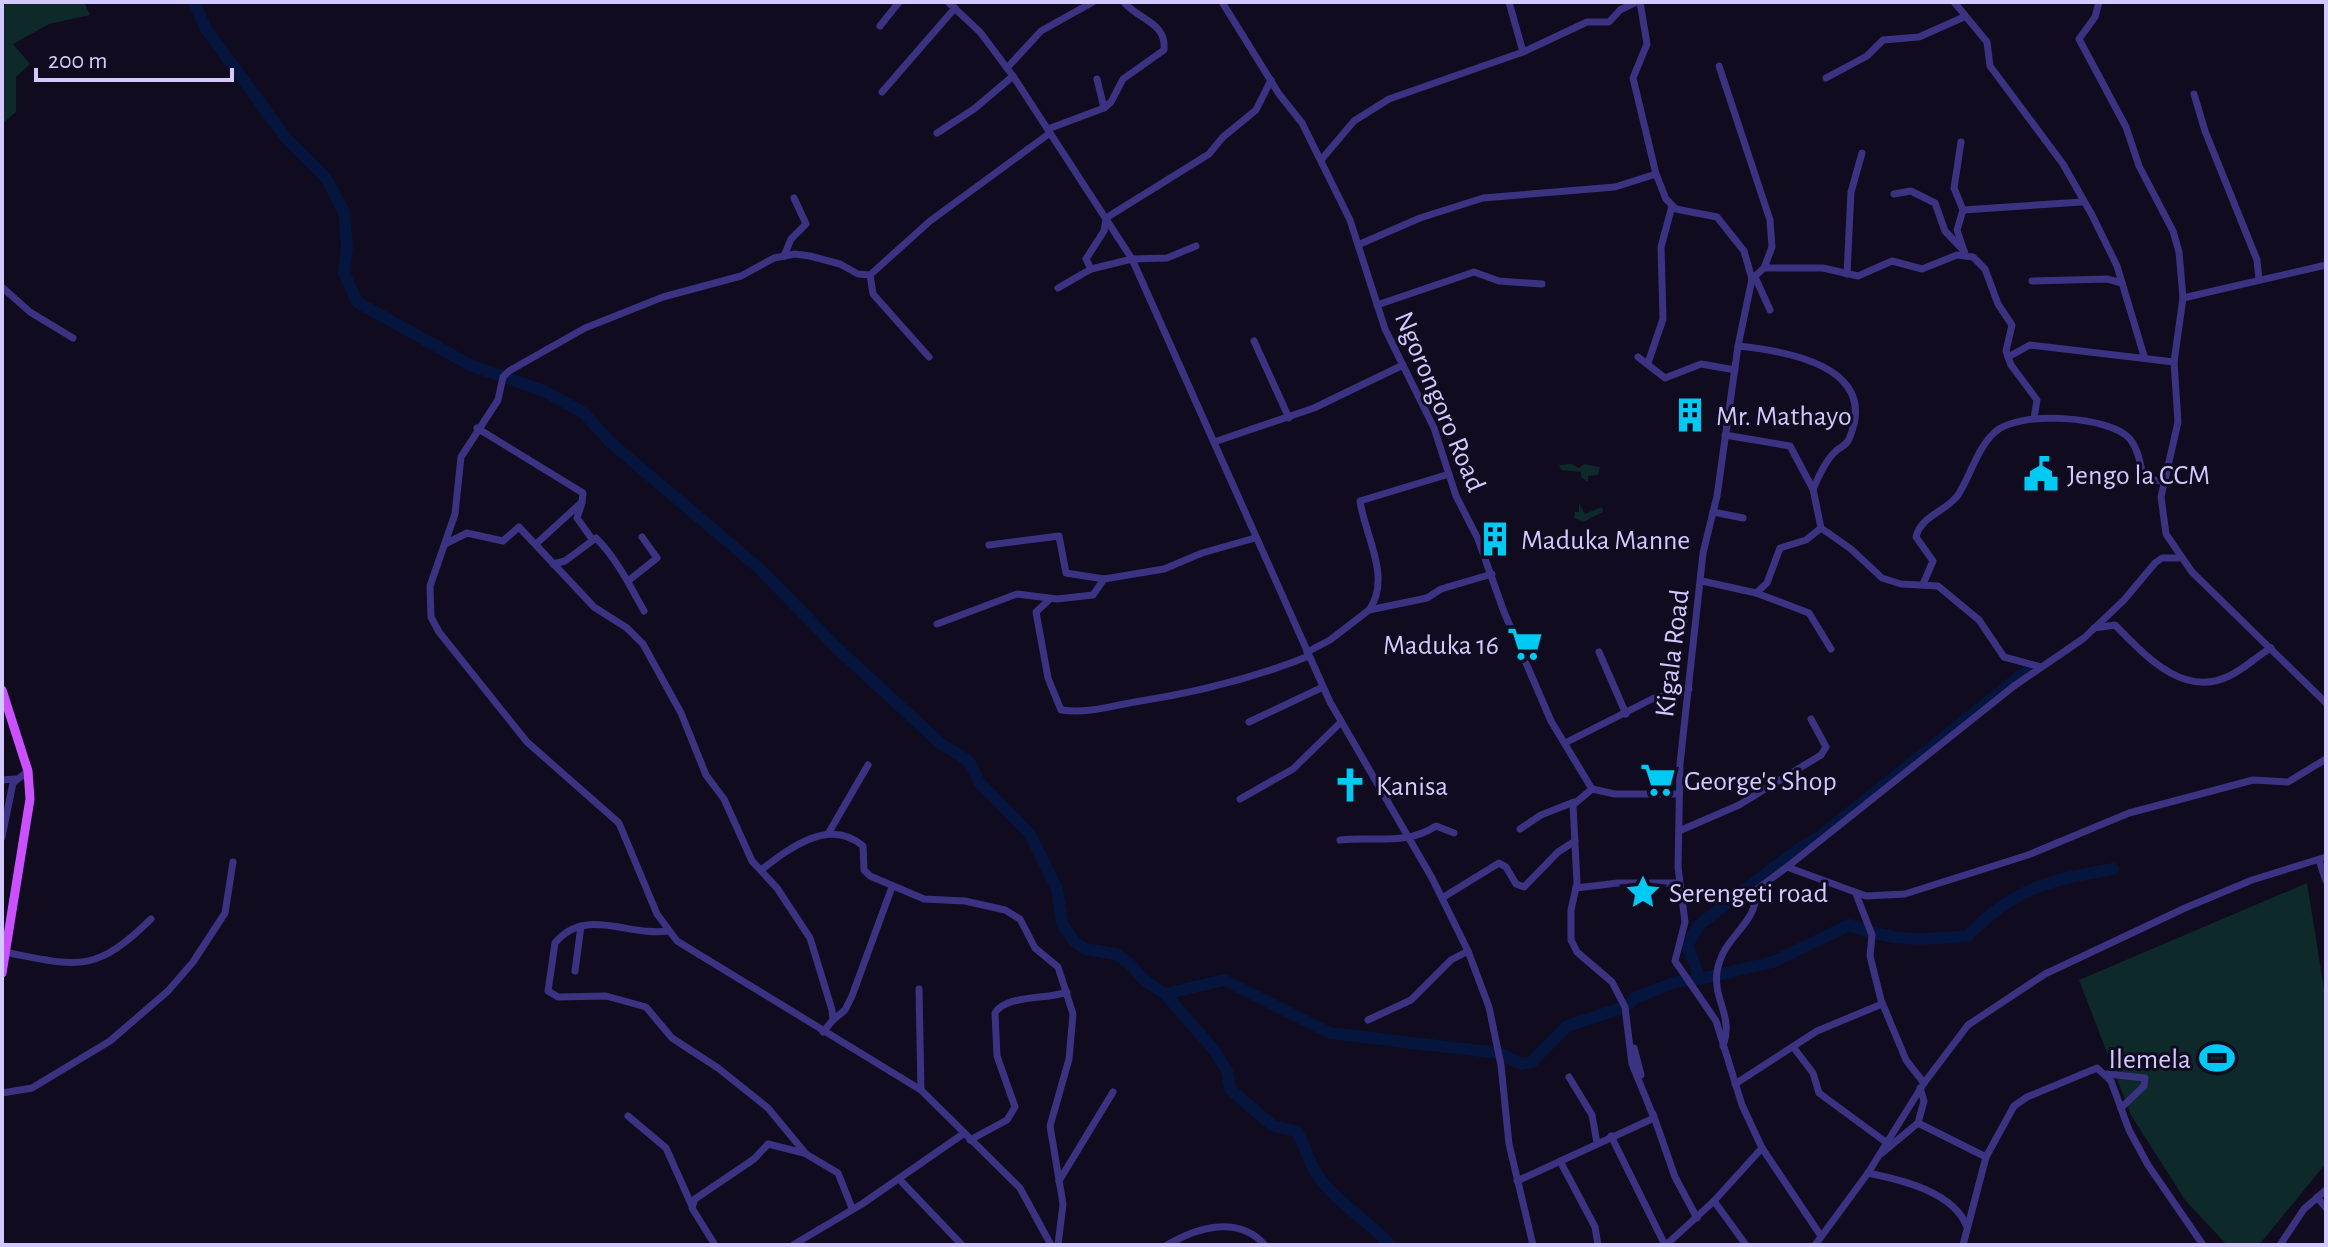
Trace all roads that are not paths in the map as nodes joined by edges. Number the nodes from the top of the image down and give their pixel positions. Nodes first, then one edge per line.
1 (899, 2) edge
2 (948, 2) edge
3 (1093, 2) edge
4 (1124, 2) edge
5 (1509, 2) edge
6 (1638, 2) edge
7 (1954, 2) edge
8 (2099, 2) edge
9 (1225, 3) edge
10 (955, 8) junction
11 (1964, 17) junction
12 (880, 26) dead end
13 (1523, 52) junction
14 (1719, 66) dead end
15 (1007, 68) junction
16 (1013, 76) junction
17 (1826, 78) dead end
18 (1097, 79) dead end
19 (1271, 80) junction
20 (882, 92) dead end
21 (2194, 94) dead end
22 (1104, 108) junction
23 (1049, 131) junction
24 (937, 133) dead end
25 (1961, 142) dead end
26 (1862, 153) dead end
27 (1321, 160) junction
28 (1656, 174) junction
29 (1894, 194) dead end
30 (794, 198) dead end
31 (2082, 202) junction
32 (1672, 206) junction
33 (1963, 210) junction
34 (1106, 218) junction
35 (1360, 244) junction
36 (1196, 246) dead end
37 (1964, 253) junction
38 (784, 256) junction
39 (1132, 259) junction
40 (2326, 265) edge
41 (1764, 268) junction
42 (1091, 269) junction
43 (1847, 274) junction
44 (870, 275) junction
45 (1754, 278) junction
46 (2259, 280) junction
47 (2032, 281) dead end
48 (2122, 283) junction
49 (1542, 284) dead end
50 (2, 287) edge
51 (1058, 288) dead end
52 (2183, 298) junction
53 (1377, 305) junction
54 (1770, 310) dead end
55 (73, 338) dead end
56 (1254, 341) dead end
57 (1738, 346) junction
58 (2144, 356) junction
59 (929, 357) dead end
60 (1638, 357) dead end
61 (2008, 357) junction
62 (2174, 362) junction
63 (1648, 363) junction
64 (1403, 365) junction
65 (1735, 370) junction
66 (1289, 418) junction
67 (2034, 418) junction
68 (477, 428) junction
69 (1725, 435) junction
70 (1214, 442) junction
71 (1449, 474) junction
72 (2163, 481) junction
73 (1813, 489) junction
74 (582, 502) junction
75 (1713, 512) junction
76 (1743, 518) dead end
77 (1821, 528) junction
78 (642, 537) dead end
79 (1255, 538) junction
80 (592, 539) junction
81 (446, 543) junction
82 (536, 544) junction
83 (989, 545) dead end
84 (2179, 558) junction
85 (553, 564) junction
86 (1492, 574) junction
87 (1104, 579) junction
88 (628, 581) junction
89 (1702, 581) junction
90 (1923, 584) junction
91 (1756, 593) junction
92 (1050, 599) junction
93 (1369, 610) junction
94 (644, 611) dead end
95 (937, 624) dead end
96 (2092, 629) junction
97 (2271, 648) junction
98 (1831, 649) dead end
99 (1599, 652) dead end
100 (1308, 654) junction
101 (2041, 667) junction
102 (1323, 687) junction
103 (1689, 689) junction
104 (3, 695) edge
105 (2326, 703) edge
106 (1626, 714) junction
107 (1811, 719) dead end
108 (1249, 722) dead end
109 (1341, 722) junction
110 (1565, 743) junction
111 (2326, 759) edge
112 (868, 765) dead end
113 (28, 771) junction
114 (15, 779) junction
115 (2, 780) edge
116 (1592, 789) junction
117 (1679, 794) junction
118 (1240, 799) dead end
119 (1574, 802) junction
120 (1520, 829) dead end
121 (1679, 831) junction
122 (1454, 833) dead end
123 (828, 834) junction
124 (2, 837) edge
125 (1408, 837) junction
126 (1340, 840) dead end
127 (1575, 841) junction
128 (2322, 858) edge
129 (233, 862) dead end
130 (1787, 867) junction
131 (761, 870) junction
132 (2326, 881) edge
133 (1679, 883) junction
134 (892, 887) junction
135 (1576, 888) junction
136 (1856, 894) junction
137 (1442, 898) junction
138 (151, 919) dead end
139 (581, 926) junction
140 (668, 931) junction
141 (1468, 951) junction
142 (4, 952) junction
143 (575, 971) dead end
144 (2, 973) edge
145 (919, 989) dead end
146 (1067, 992) junction
147 (1882, 1004) junction
148 (833, 1020) junction
149 (1368, 1020) dead end
150 (823, 1032) junction
151 (1723, 1046) junction
152 (1794, 1048) junction
153 (2107, 1074) junction
154 (1569, 1077) dead end
155 (1735, 1084) junction
156 (1922, 1086) junction
157 (921, 1090) junction
158 (1113, 1092) dead end
159 (2, 1093) edge
160 (2121, 1108) junction
161 (628, 1116) dead end
162 (1654, 1118) junction
163 (1918, 1123) junction
164 (963, 1134) junction
165 (1611, 1136) junction
166 (970, 1140) junction
167 (1597, 1143) junction
168 (1887, 1143) junction
169 (1762, 1148) junction
170 (806, 1154) junction
171 (1880, 1154) junction
172 (1986, 1157) junction
173 (1560, 1161) junction
174 (1868, 1173) junction
175 (899, 1179) junction
176 (1059, 1181) junction
177 (1517, 1181) junction
178 (2326, 1190) edge
179 (2317, 1197) junction
180 (1714, 1201) junction
181 (692, 1206) junction
182 (852, 1208) junction
183 (2326, 1208) edge
184 (1697, 1218) junction
185 (1968, 1229) junction
186 (1821, 1236) junction
187 (715, 1245) edge
188 (793, 1245) edge
189 (962, 1245) edge
190 (1051, 1245) edge
191 (1058, 1245) edge
192 (1167, 1245) edge
193 (1265, 1245) edge
194 (1533, 1245) edge
195 (1598, 1245) edge
196 (1666, 1245) edge
197 (1746, 1245) edge
198 (1815, 1245) edge
199 (1963, 1245) edge
200 (2203, 1245) edge
201 (2280, 1245) edge

1 - 12 street
2 - 10 street
3 - 15 street
4 - 22 street
5 - 13 street
6 - 13 street
6 - 28 street
7 - 11 street
8 - 52 street
9 - 19 street, Ngorongoro Road
10 - 15 street
10 - 20 street
11 - 17 street
11 - 31 street
13 - 27 street
14 - 41 street
15 - 16 street
16 - 23 street
16 - 24 street
18 - 22 street
19 - 27 street, Ngorongoro Road
19 - 34 street
21 - 46 street
22 - 23 street
23 - 34 street
23 - 44 street
25 - 33 street
26 - 43 street
27 - 35 street, Ngorongoro Road
28 - 32 street
28 - 35 street
29 - 37 street
30 - 38 street
31 - 33 street
31 - 48 street
32 - 45 street
32 - 63 street
33 - 37 street
34 - 39 street
34 - 42 street
35 - 53 street, Ngorongoro Road
36 - 39 street
37 - 43 street
37 - 61 street
38 - 44 street
38 - 68 street
39 - 42 street
39 - 70 street
40 - 46 street
41 - 43 street
41 - 45 street
42 - 51 street
44 - 59 street
45 - 54 street
45 - 57 street, Kigala Road
46 - 52 street
47 - 48 street
48 - 58 street
49 - 53 street
50 - 55 street
52 - 62 street
53 - 64 street, Ngorongoro Road
56 - 66 street
57 - 65 street, Kigala Road
57 - 73 street
58 - 61 street
58 - 62 street
60 - 63 street
61 - 67 street
62 - 72 street
63 - 65 street
64 - 66 street
64 - 71 street, Ngorongoro Road
65 - 69 street, Kigala Road
66 - 70 street
67 - 72 street
67 - 90 street
68 - 74 street
68 - 81 street
69 - 73 street
69 - 75 street, Kigala Road
70 - 79 street
71 - 86 street, Ngorongoro Road
71 - 93 street
72 - 84 street
73 - 77 street
74 - 80 street
74 - 82 street
75 - 76 street
75 - 89 street, Kigala Road
77 - 90 street
77 - 91 street
78 - 88 street
79 - 87 street
79 - 100 street
80 - 85 street
80 - 88 street
81 - 82 street
81 - 140 street
82 - 85 street
83 - 87 street
84 - 96 street
84 - 97 street
85 - 131 street
86 - 93 street
86 - 110 street, Ngorongoro Road
87 - 92 street
88 - 94 street
89 - 91 street
89 - 103 street, Kigala Road
90 - 101 street
91 - 98 street
92 - 95 street
92 - 100 street
93 - 100 street
96 - 97 street
96 - 101 street
97 - 105 street
99 - 106 street
100 - 102 street
101 - 130 street
102 - 108 street
102 - 109 street
103 - 106 street
103 - 117 street, Kigala Road
104 - 113 main road
106 - 110 street
107 - 121 street
109 - 118 street
109 - 125 street
110 - 116 street, Ngorongoro Road
111 - 136 street
112 - 123 street
113 - 114 street
113 - 142 main road
114 - 115 street
114 - 124 street
116 - 117 street
116 - 119 street
117 - 121 street, Kigala Road
119 - 120 street
119 - 127 street
121 - 133 street, Kigala Road
122 - 125 street
123 - 131 street
123 - 134 street
125 - 126 street
125 - 137 street
127 - 135 street
127 - 137 street
128 - 132 street
128 - 156 street
129 - 159 street
130 - 136 street
130 - 151 street
131 - 148 street
133 - 135 street
133 - 151 street, Kigala Road
134 - 146 street
134 - 148 street
135 - 162 street
136 - 147 street
137 - 141 street
138 - 142 street
139 - 140 street
139 - 143 street
139 - 170 street
140 - 150 street
141 - 149 street
141 - 177 street
142 - 144 main road
145 - 157 street
146 - 166 street
146 - 176 street
147 - 152 street
147 - 156 street
148 - 150 street
150 - 157 street
151 - 155 street, Kigala Road
152 - 155 street
152 - 168 street
153 - 160 street
153 - 160 street
153 - 172 street
154 - 167 street
155 - 169 street, Kigala Road
156 - 163 street
156 - 168 street
157 - 164 street
158 - 176 street
160 - 200 street
161 - 181 street
162 - 165 street
162 - 184 street
163 - 171 street
163 - 172 street
164 - 166 street
164 - 175 street
165 - 167 street
165 - 196 street
166 - 190 street
167 - 173 street
168 - 171 street
169 - 180 street
169 - 186 street, Kigala Road
170 - 181 street
170 - 182 street
171 - 174 street
172 - 185 street
173 - 177 street
173 - 195 street
174 - 185 street
174 - 186 street
175 - 182 street
175 - 189 street
176 - 191 street
177 - 194 street
178 - 179 street
179 - 183 street
179 - 201 street
180 - 184 street
180 - 197 street
181 - 187 street
182 - 188 street
184 - 196 street
185 - 199 street
186 - 198 street
192 - 193 street

